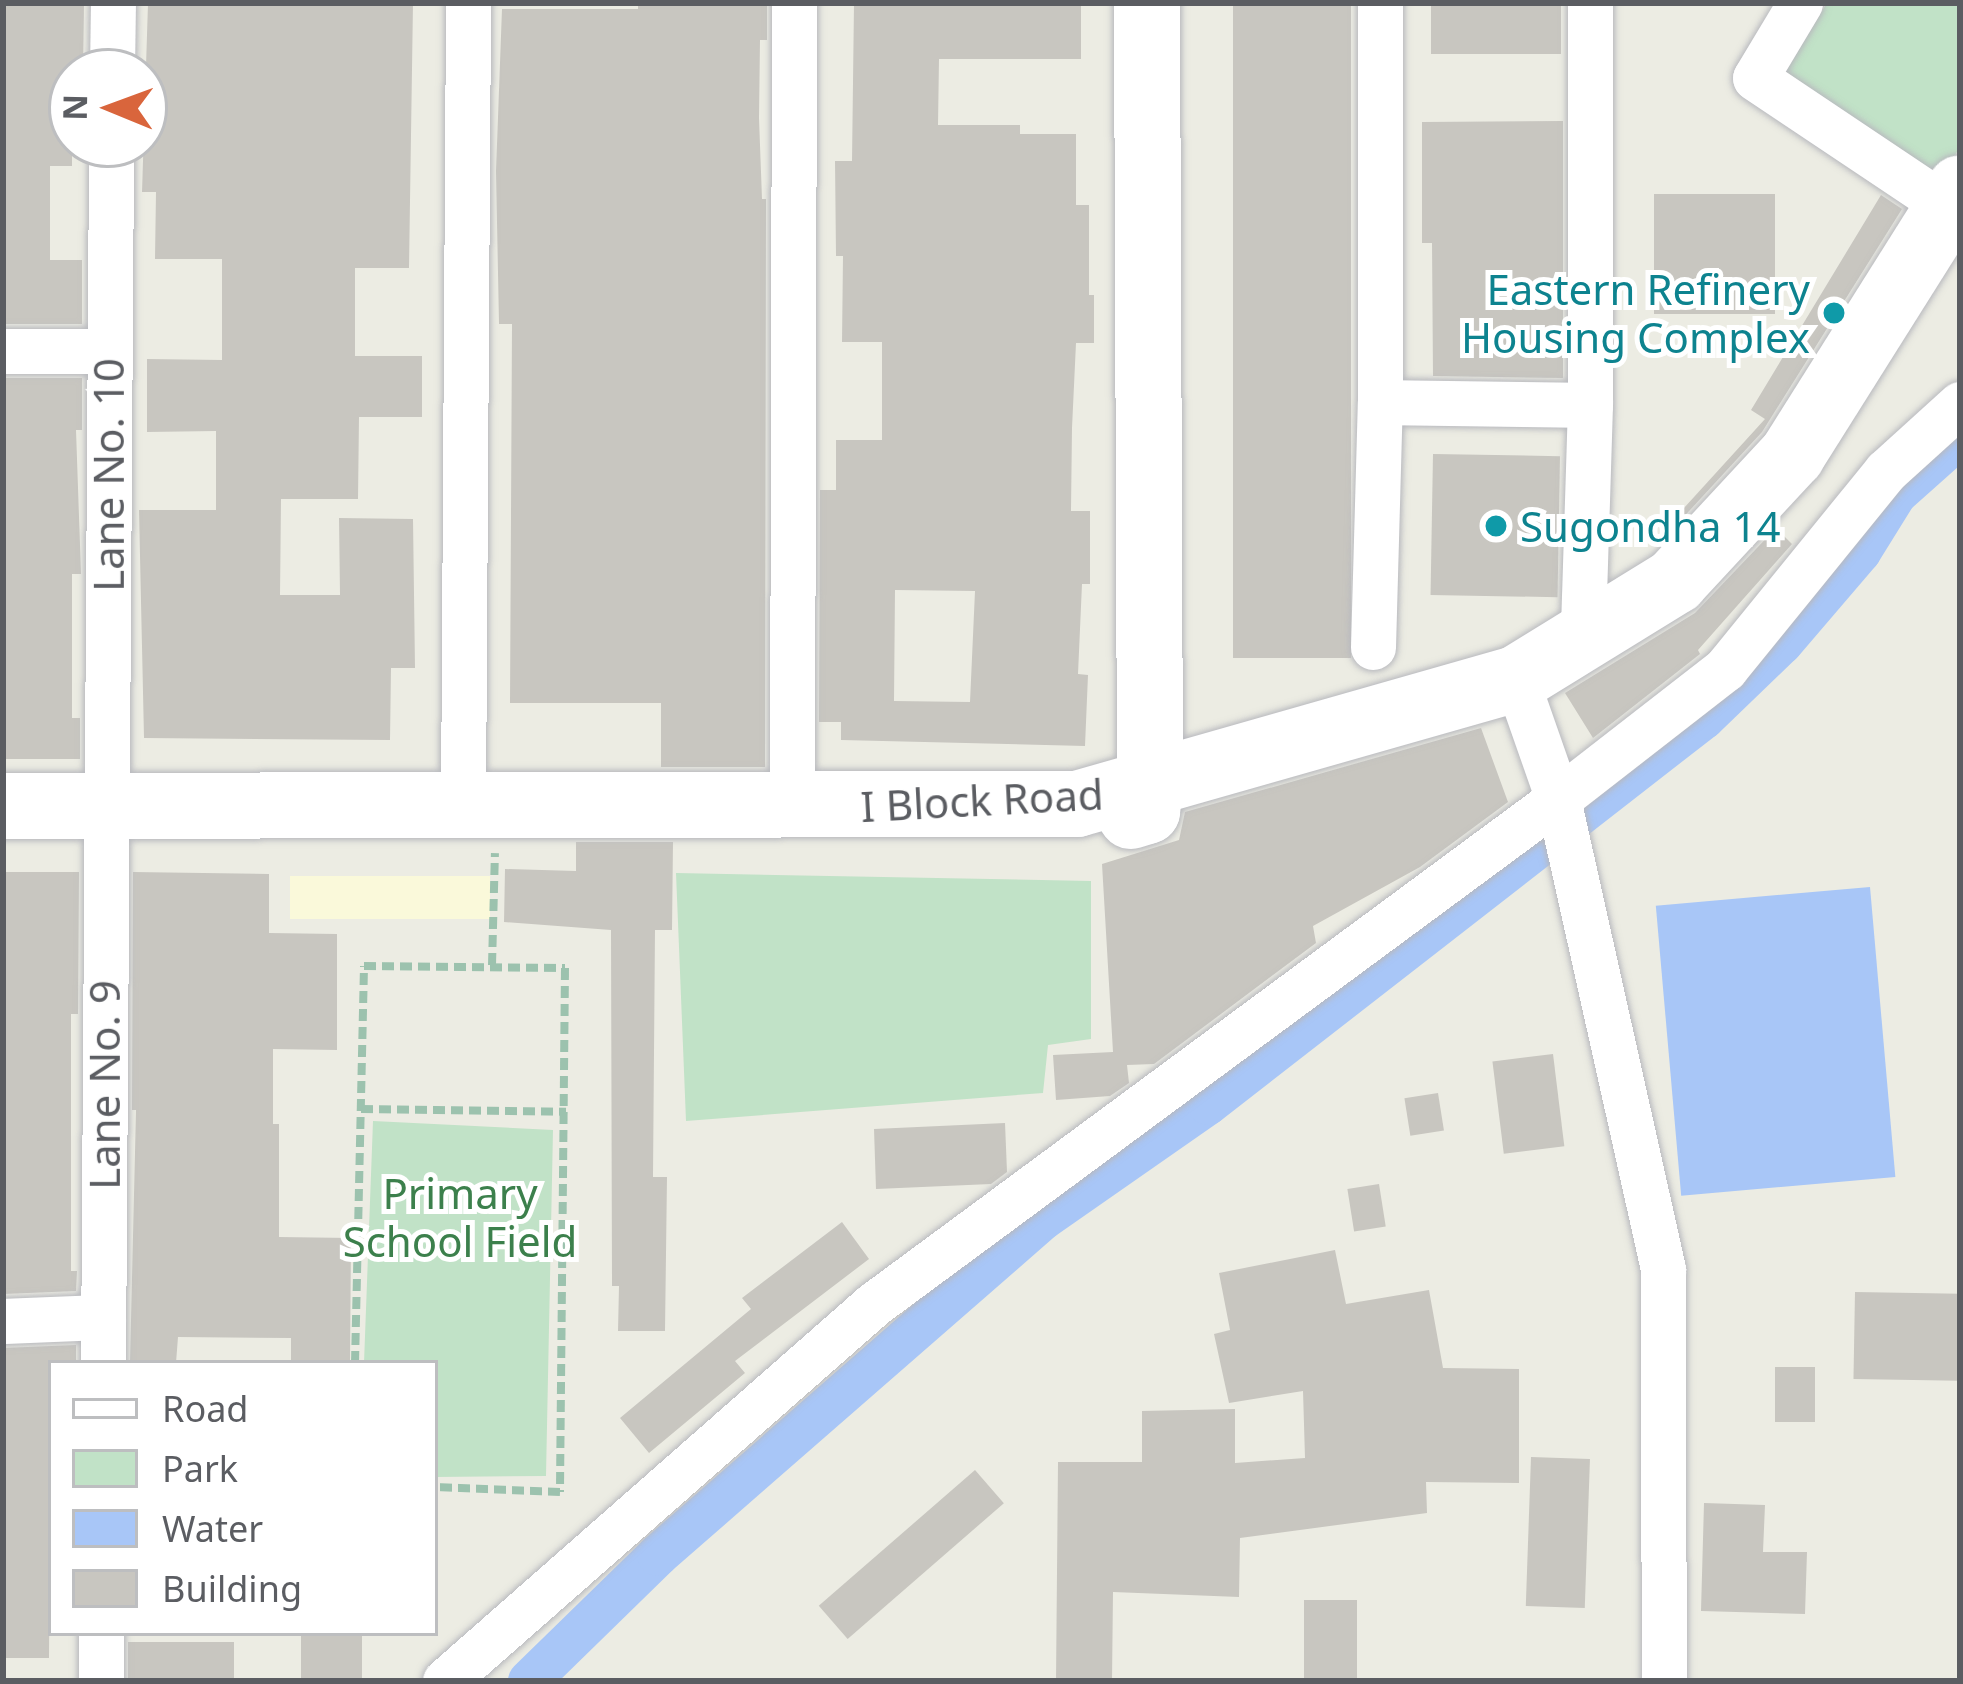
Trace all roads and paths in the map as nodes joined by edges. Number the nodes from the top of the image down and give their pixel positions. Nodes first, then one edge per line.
1 (112, 3) edge
2 (467, 3) edge
3 (794, 3) edge
4 (1148, 3) edge
5 (1380, 3) edge
6 (1590, 3) edge
7 (1800, 3) edge
8 (112, 48) edge
9 (111, 168) edge
10 (1954, 198) edge
11 (3, 351) edge
12 (110, 351) junction
13 (1380, 402) junction
14 (1960, 404) edge
15 (1590, 406) junction
16 (1583, 632) junction
17 (1373, 647) dead end
18 (1516, 679) junction
19 (1150, 786) junction
20 (1558, 801) junction
21 (3, 806) edge
22 (793, 808) junction
23 (479, 817) junction
24 (106, 819) junction
25 (3, 832) edge
26 (492, 965) junction
27 (361, 1108) junction
28 (566, 1112) junction
29 (103, 1317) junction
30 (3, 1321) edge
31 (103, 1360) edge
32 (356, 1360) edge
33 (438, 1487) edge
34 (101, 1636) edge
35 (101, 1681) edge
36 (445, 1681) edge
37 (1664, 1681) edge

1 - 8 street
2 - 23 street
3 - 22 street
4 - 19 street
5 - 13 street
6 - 15 street
7 - 10 street
9 - 12 street, Lane No. 10
10 - 16 street
11 - 12 street
12 - 24 street, Lane No. 10
13 - 15 street
13 - 17 street
14 - 20 street
15 - 16 street
16 - 18 street
18 - 19 street
18 - 20 street
19 - 22 street, I Block Road
19 - 23 street, I Block Road
20 - 36 street
20 - 37 street
21 - 24 street, I Block Road
22 - 23 street, I Block Road
23 - 24 street, I Block Road
23 - 26 path
24 - 25 street, I Block Road
24 - 29 street, Lane No. 9
26 - 27 path
26 - 28 path
27 - 28 path
27 - 32 path
28 - 33 path
29 - 30 street
29 - 31 street, Lane No. 9
34 - 35 street

